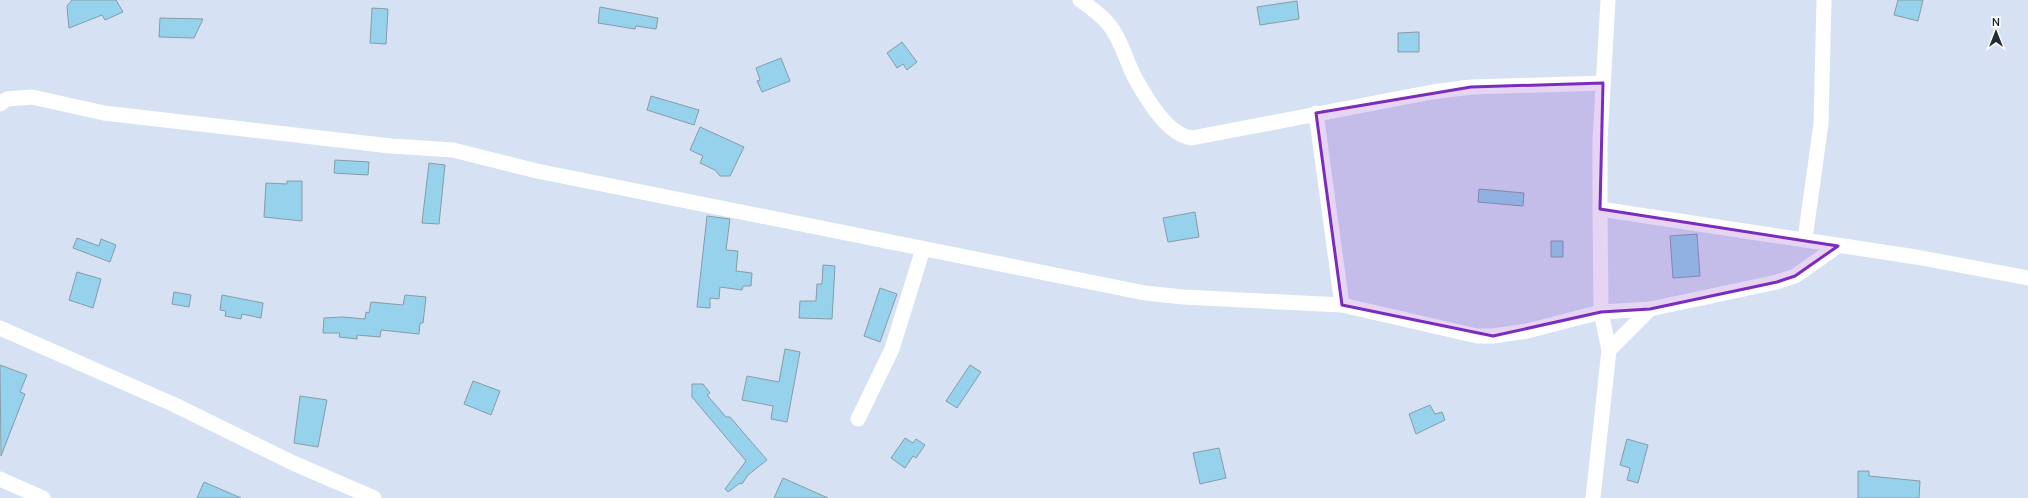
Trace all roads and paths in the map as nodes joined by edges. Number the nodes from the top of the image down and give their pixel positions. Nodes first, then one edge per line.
1 (1608, 0) edge
2 (1824, 0) edge
3 (1084, 1) edge
4 (1603, 83) junction
5 (0, 104) edge
6 (1316, 113) junction
7 (1600, 209) junction
8 (1805, 239) junction
9 (1838, 246) junction
10 (923, 249) junction
11 (2028, 278) edge
12 (1342, 306) junction
13 (1650, 308) junction
14 (1601, 312) junction
15 (0, 328) edge
16 (1609, 350) junction
17 (858, 419) dead end
18 (0, 479) edge
19 (42, 498) edge
20 (374, 498) edge
21 (1593, 498) edge

1 - 4 street
2 - 8 street
3 - 6 street
4 - 6 street
4 - 7 street
5 - 10 street
6 - 12 street
7 - 8 street
7 - 14 street
8 - 9 street
9 - 11 street
9 - 13 street
10 - 12 street
10 - 17 street
12 - 14 street
13 - 14 street
13 - 16 street
14 - 16 street
15 - 20 street
16 - 21 street
18 - 19 street

